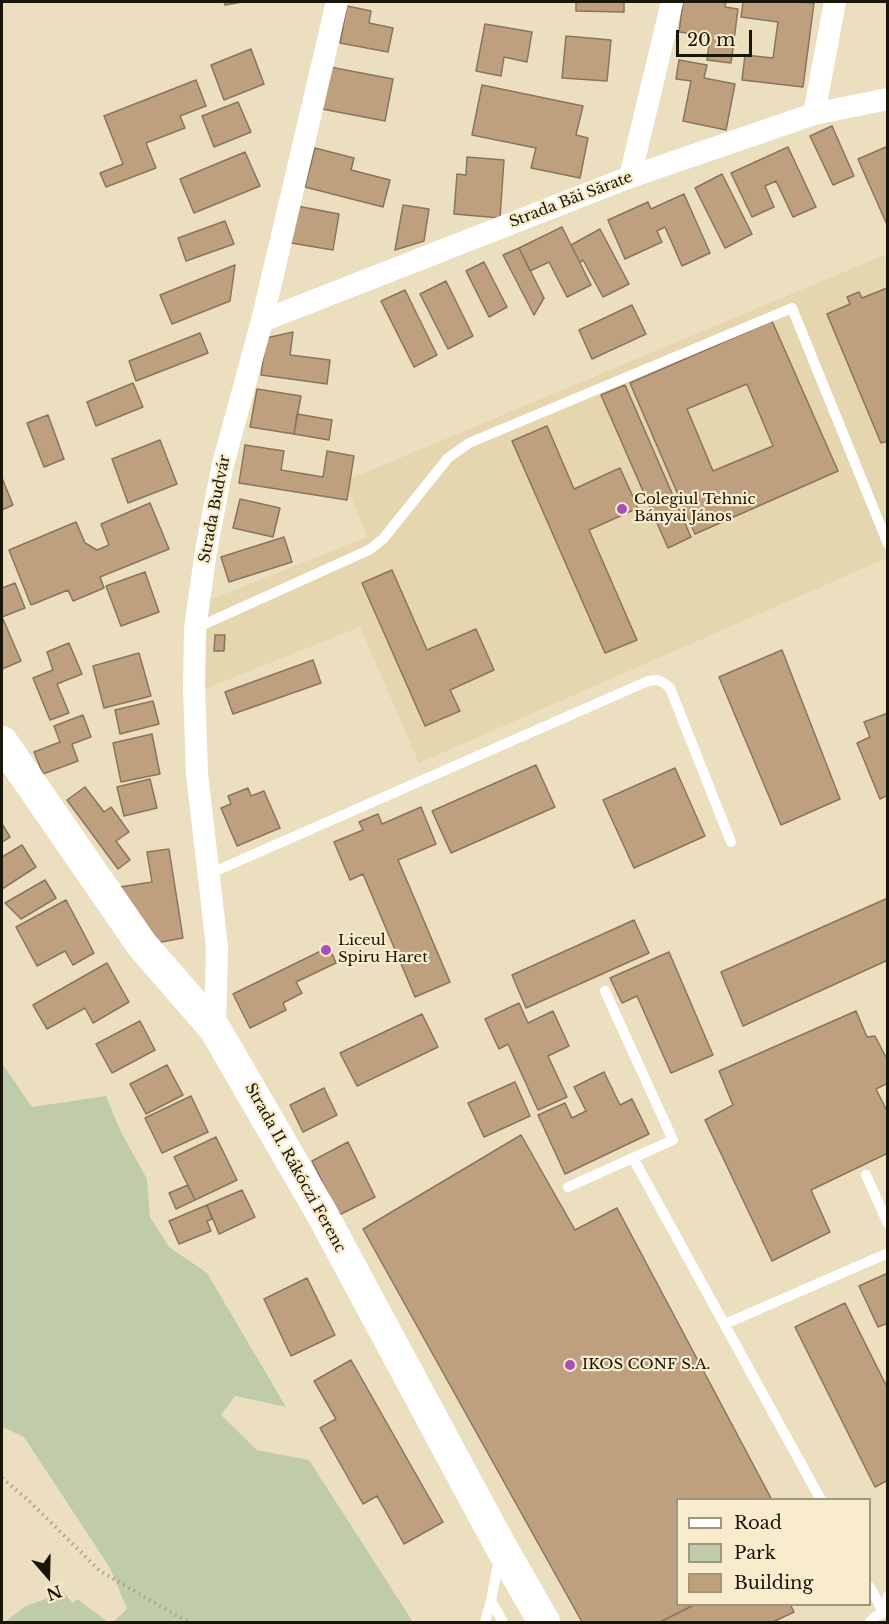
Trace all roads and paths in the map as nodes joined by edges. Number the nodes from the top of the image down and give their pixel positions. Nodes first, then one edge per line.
1 (337, 2) edge
2 (672, 2) edge
3 (835, 2) edge
4 (888, 99) edge
5 (814, 114) junction
6 (630, 177) junction
7 (262, 321) junction
8 (888, 544) edge
9 (195, 629) junction
10 (2, 742) edge
11 (731, 842) dead end
12 (209, 873) junction
13 (605, 991) dead end
14 (215, 1029) junction
15 (633, 1158) junction
16 (866, 1175) dead end
17 (568, 1187) dead end
18 (888, 1224) edge
19 (888, 1253) edge
20 (725, 1324) junction
21 (2, 1478) edge
22 (820, 1498) edge
23 (501, 1547) junction
24 (871, 1589) edge
25 (888, 1596) edge
26 (491, 1600) junction
27 (885, 1612) edge
28 (188, 1623) edge
29 (485, 1623) edge
30 (503, 1623) edge
31 (544, 1623) edge
32 (870, 1623) edge

1 - 7 street, Strada Budvár
2 - 6 street
3 - 5 street
4 - 5 street, Strada Băi Sărate
5 - 6 street, Strada Băi Sărate
6 - 7 street, Strada Băi Sărate
7 - 9 street, Strada Budvár
8 - 9 lane
9 - 12 street, Strada Budvár
10 - 14 main road, Strada II. Rákóczi Ferenc
11 - 12 lane
12 - 14 street, Strada Budvár
13 - 15 lane
14 - 23 main road, Strada II. Rákóczi Ferenc
15 - 17 lane
15 - 20 lane
16 - 18 lane
19 - 20 lane
20 - 22 lane
21 - 28 path
23 - 26 lane
23 - 31 main road, Strada II. Rákóczi Ferenc
24 - 27 lane
25 - 27 lane
26 - 29 lane
26 - 30 lane
27 - 32 lane

